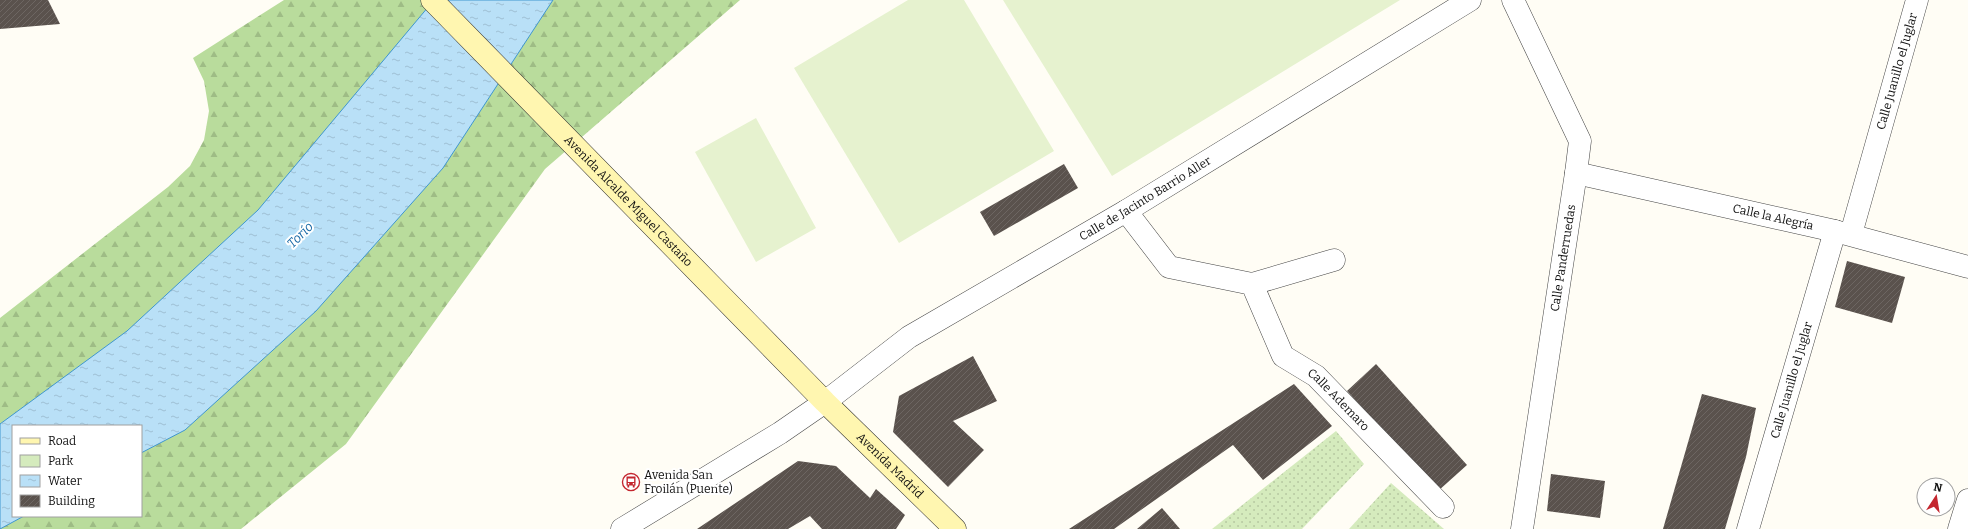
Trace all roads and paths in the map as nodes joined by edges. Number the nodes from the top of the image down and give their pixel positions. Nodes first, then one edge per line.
1 (432, 0) edge
2 (1470, 0) edge
3 (1513, 0) edge
4 (1917, 0) edge
5 (1576, 173) junction
6 (1126, 211) junction
7 (1843, 232) junction
8 (1334, 260) dead end
9 (1968, 267) edge
10 (1252, 284) junction
11 (825, 402) junction
12 (1968, 500) edge
13 (1443, 507) dead end
14 (622, 529) edge
15 (955, 529) edge
16 (1522, 529) edge
17 (1748, 529) edge
18 (1959, 529) edge

1 - 11 main road, Avenida Alcalde Miguel Castaño
2 - 6 street, Calle de Jacinto Barrio Aller
3 - 5 street, Calle Panderruedas
4 - 7 street, Calle Juanillo el Juglar
5 - 7 street, Calle la Alegría
5 - 16 street, Calle Panderruedas
6 - 10 street
6 - 11 street, Calle de Jacinto Barrio Aller
7 - 9 street, Calle la Alegría
7 - 17 street, Calle Juanillo el Juglar
8 - 10 street
10 - 13 street, Calle Ademaro
11 - 14 street, Calle de Jacinto Barrio Aller
11 - 15 main road, Avenida Madrid
12 - 18 street

